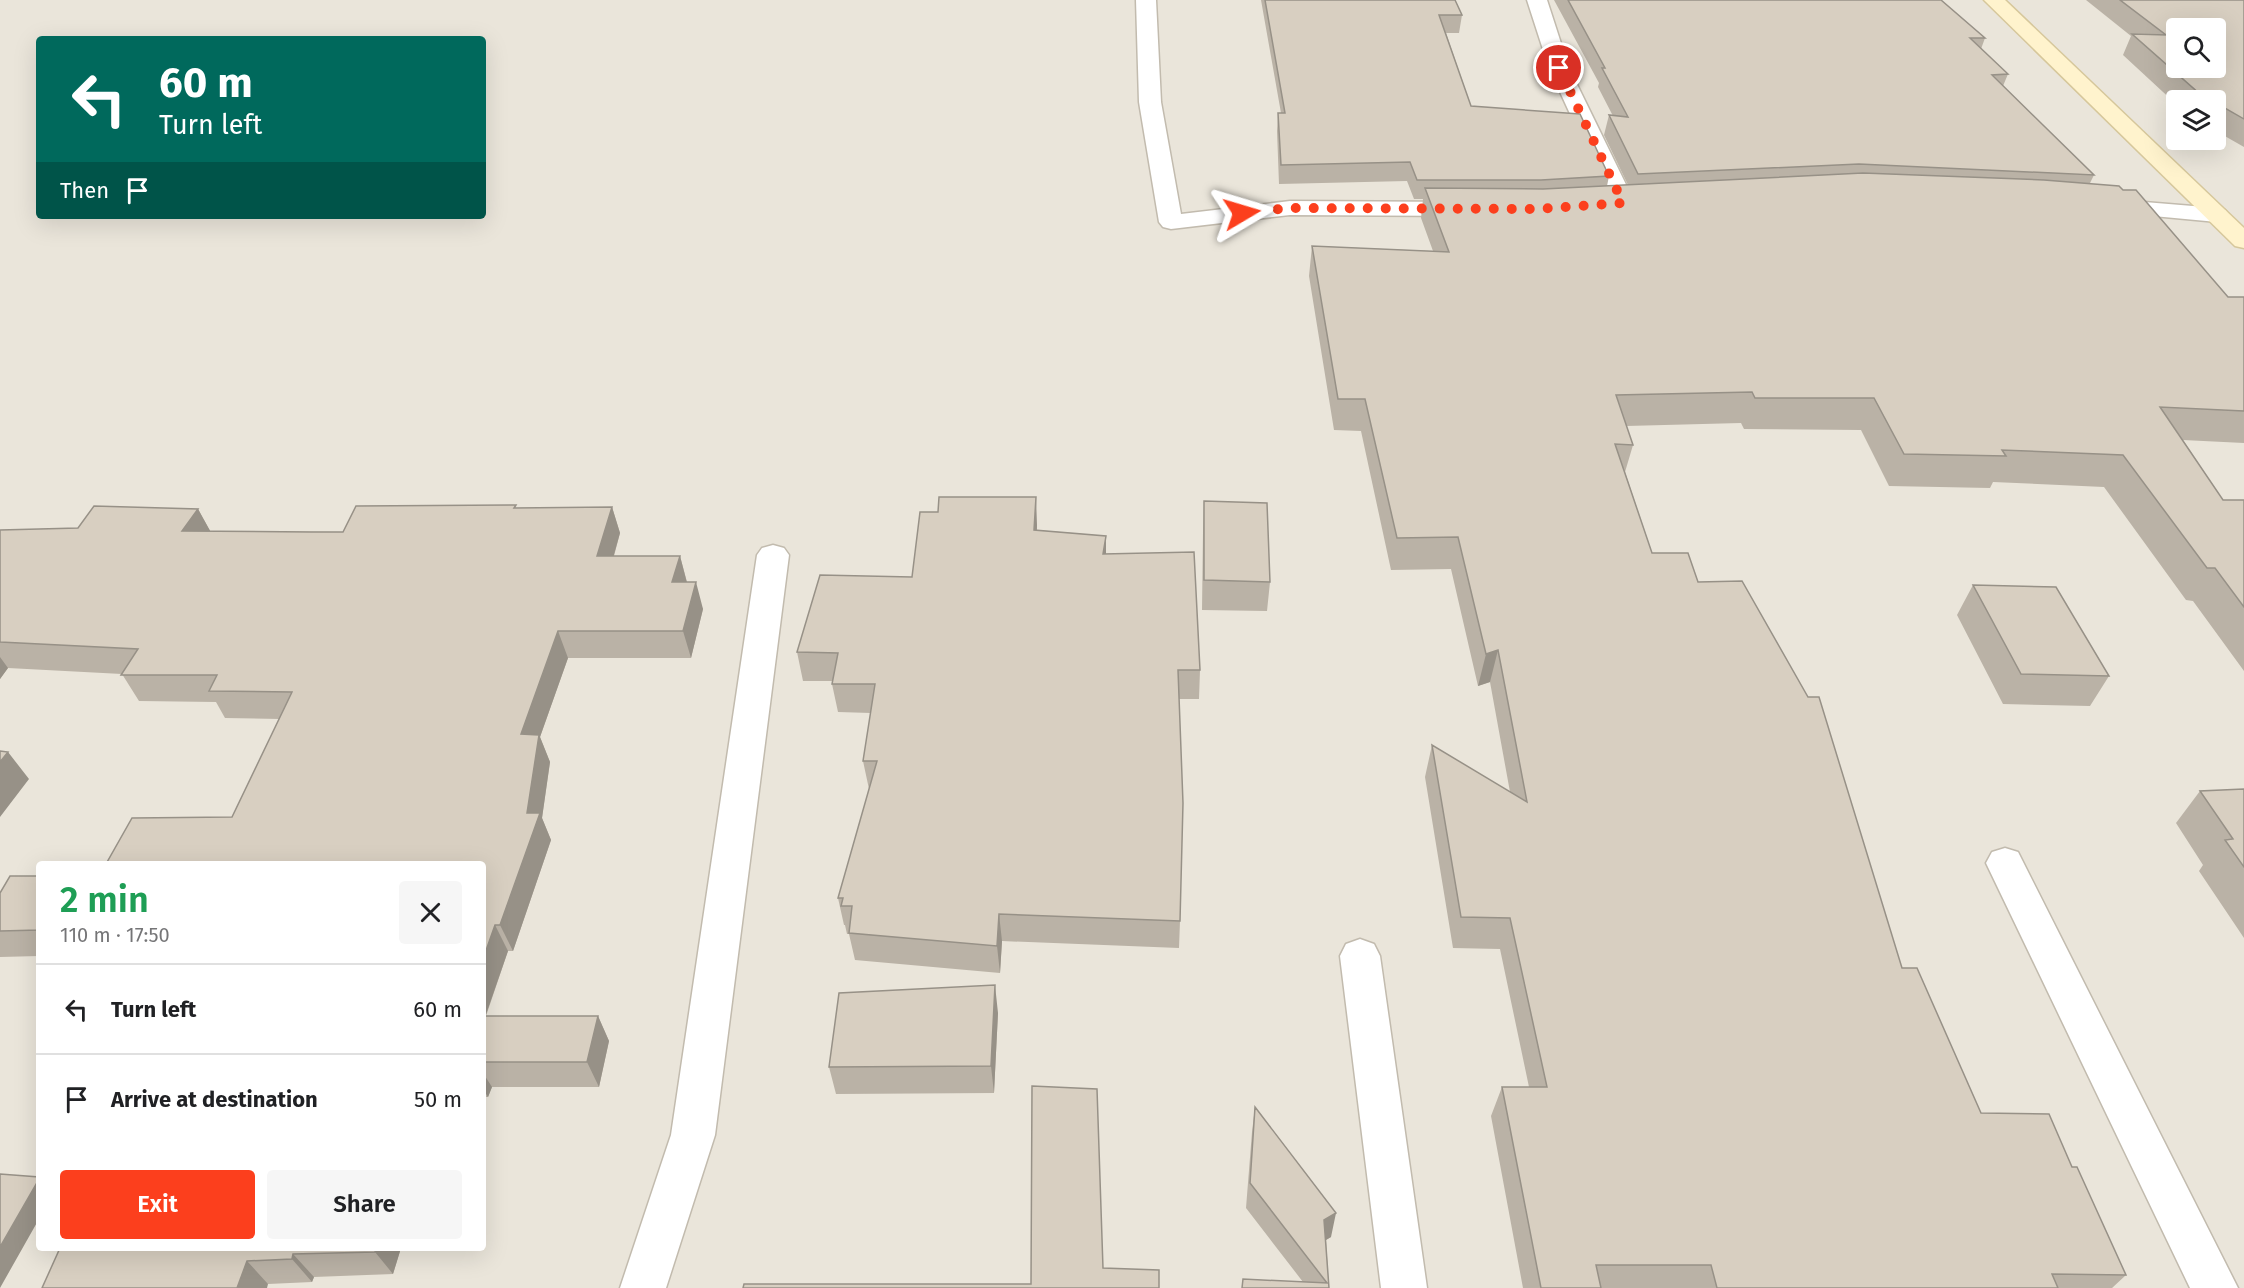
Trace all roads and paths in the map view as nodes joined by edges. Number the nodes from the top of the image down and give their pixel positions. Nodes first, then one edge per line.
1 (1146, 0) edge
2 (1537, 0) edge
3 (1994, 0) edge
4 (1623, 203) edge
5 (2089, 205) edge
6 (1490, 209) edge
7 (2217, 215) junction
8 (2244, 241) edge
9 (773, 555) dead end
10 (2005, 863) dead end
11 (1360, 956) dead end
12 (643, 1288) edge
13 (1404, 1288) edge
14 (2215, 1288) edge

1 - 6 street
2 - 4 street
3 - 7 street
5 - 7 street
7 - 8 street
9 - 12 street
10 - 14 street
11 - 13 street

